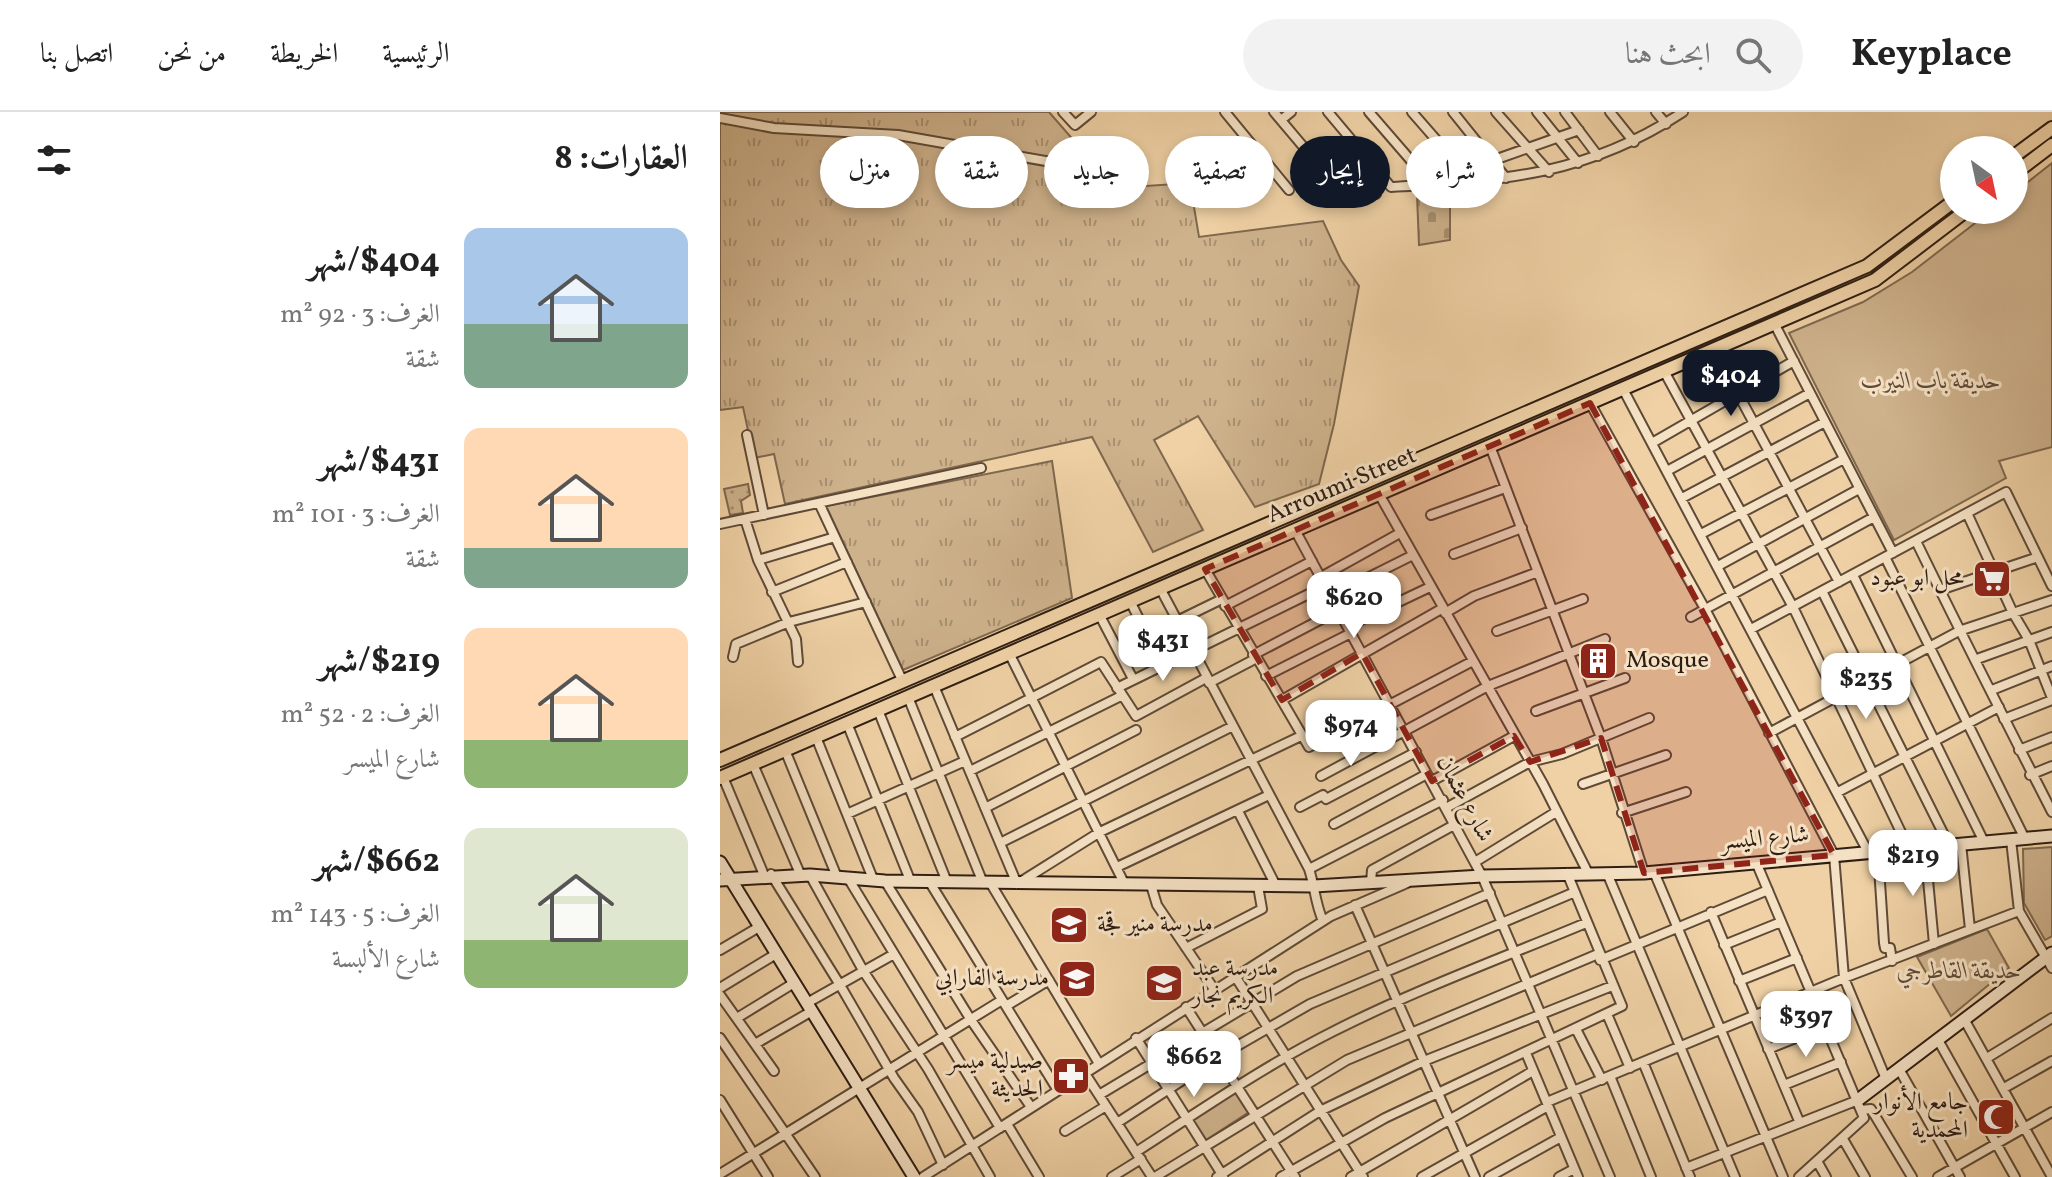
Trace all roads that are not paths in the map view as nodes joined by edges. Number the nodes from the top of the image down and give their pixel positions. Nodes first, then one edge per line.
1 (1063, 112) edge
2 (1091, 112) edge
3 (1225, 112) edge
4 (1274, 112) edge
5 (1291, 112) edge
6 (1369, 112) edge
7 (1412, 112) edge
8 (1453, 112) edge
9 (1496, 112) edge
10 (1537, 112) edge
11 (1565, 112) edge
12 (1610, 112) edge
13 (1656, 112) edge
14 (1683, 112) edge
15 (1332, 113) edge
16 (720, 118) edge
17 (1281, 120) junction
18 (1666, 124) junction
19 (2052, 128) edge
20 (1579, 130) junction
21 (1294, 136) edge
22 (1433, 136) edge
23 (1474, 136) edge
24 (1557, 137) junction
25 (1634, 142) junction
26 (2052, 145) edge
27 (2028, 146) edge
28 (1528, 148) junction
29 (1406, 155) edge
30 (1504, 156) edge
31 (1598, 156) junction
32 (1044, 161) edge
33 (1578, 163) junction
34 (2028, 163) edge
35 (1549, 172) junction
36 (1504, 175) edge
37 (1506, 178) joint
38 (1406, 186) edge
39 (1289, 190) dead end
40 (1940, 211) edge
41 (1949, 224) edge
42 (1774, 323) junction
43 (1714, 349) junction
44 (1794, 361) junction
45 (1664, 371) junction
46 (1623, 389) junction
47 (1738, 393) junction
48 (1810, 393) junction
49 (1590, 403) junction
50 (1691, 421) junction
51 (1825, 422) junction
52 (1754, 423) junction
53 (747, 435) dead end
54 (1652, 443) junction
55 (1490, 446) junction
56 (1706, 449) junction
57 (1769, 451) junction
58 (1844, 459) junction
59 (981, 468) dead end
60 (1667, 471) junction
61 (1722, 477) junction
62 (1505, 488) junction
63 (1789, 488) junction
64 (1859, 489) junction
65 (1379, 494) junction
66 (1682, 498) junction
67 (819, 503) junction
68 (1741, 513) junction
69 (1967, 513) junction
70 (764, 515) junction
71 (1431, 515) dead end
72 (1874, 517) junction
73 (1805, 518) junction
74 (745, 519) junction
75 (720, 524) edge
76 (1522, 528) junction
77 (1295, 530) junction
78 (1400, 533) junction
79 (1701, 534) junction
80 (835, 537) junction
81 (1916, 541) junction
82 (1758, 544) junction
83 (1820, 546) junction
84 (1454, 554) dead end
85 (1413, 555) junction
86 (1889, 555) junction
87 (758, 560) junction
88 (2052, 560) edge
89 (1312, 561) junction
90 (2040, 561) junction
91 (847, 562) junction
92 (1718, 566) junction
93 (1205, 569) junction
94 (1538, 572) junction
95 (1773, 572) junction
96 (1994, 572) junction
97 (1853, 575) junction
98 (1323, 581) junction
99 (1839, 582) junction
100 (2052, 586) edge
101 (1430, 587) junction
102 (1160, 588) junction
103 (1940, 590) junction
104 (1822, 591) junction
105 (772, 592) junction
106 (1732, 594) junction
107 (1331, 596) junction
108 (1583, 599) dead end
109 (2052, 600) edge
110 (1130, 601) junction
111 (866, 602) junction
112 (1223, 602) junction
113 (1793, 607) junction
114 (1705, 609) junction
115 (1339, 610) junction
116 (1444, 610) junction
117 (1553, 610) junction
118 (2013, 613) junction
119 (1099, 614) junction
120 (1691, 617) dead end
121 (1177, 621) junction
122 (789, 622) junction
123 (1238, 629) junction
124 (1349, 629) junction
125 (1751, 629) junction
126 (1497, 631) dead end
127 (1959, 631) junction
128 (2052, 632) edge
129 (1605, 639) dead end
130 (2029, 640) junction
131 (1929, 646) junction
132 (1192, 652) junction
133 (1009, 653) junction
134 (1362, 653) junction
135 (1568, 653) junction
136 (733, 657) dead end
137 (1254, 657) junction
138 (1977, 659) junction
139 (798, 662) dead end
140 (1471, 662) junction
141 (1896, 664) junction
142 (1162, 665) junction
143 (2052, 666) edge
144 (2043, 670) junction
145 (1266, 676) junction
146 (1625, 678) dead end
147 (1133, 679) junction
148 (1866, 679) junction
149 (1208, 681) junction
150 (903, 682) junction
151 (934, 686) junction
152 (1488, 686) junction
153 (1992, 690) junction
154 (1119, 692) junction
155 (1583, 694) junction
156 (908, 697) junction
157 (1031, 697) junction
158 (1836, 697) junction
159 (2052, 699) edge
160 (1282, 700) junction
161 (1389, 704) junction
162 (1999, 707) junction
163 (878, 710) junction
164 (1536, 711) dead end
165 (1649, 718) dead end
166 (1796, 718) junction
167 (2004, 719) junction
168 (847, 723) junction
169 (1968, 723) junction
170 (1231, 727) junction
171 (1136, 730) dead end
172 (1049, 732) junction
173 (1405, 732) junction
174 (1769, 733) junction
175 (1301, 736) junction
176 (1514, 736) junction
177 (816, 737) junction
178 (955, 737) junction
179 (2052, 737) edge
180 (1601, 738) junction
181 (1934, 740) junction
182 (785, 750) junction
183 (2019, 750) junction
184 (1416, 752) junction
185 (1666, 755) dead end
186 (1906, 755) junction
187 (720, 760) edge
188 (965, 761) junction
189 (1251, 761) junction
190 (1530, 762) junction
191 (753, 764) junction
192 (2052, 766) edge
193 (1067, 767) junction
194 (970, 771) junction
195 (939, 774) junction
196 (1873, 774) junction
197 (1612, 775) junction
198 (2030, 775) junction
199 (1321, 776) dead end
200 (721, 777) edge
201 (1430, 778) junction
202 (1583, 784) dead end
203 (909, 788) junction
204 (1686, 792) dead end
205 (1838, 792) junction
206 (1269, 795) junction
207 (1083, 799) junction
208 (879, 801) junction
209 (1444, 804) junction
210 (2051, 805) edge
211 (1300, 807) dead end
212 (985, 808) junction
213 (1238, 811) junction
214 (1556, 812) junction
215 (1622, 813) junction
216 (847, 814) junction
217 (1334, 824) dead end
218 (1454, 825) junction
219 (1100, 832) junction
220 (2052, 836) edge
221 (2025, 839) junction
222 (2011, 840) junction
223 (1984, 842) junction
224 (1000, 843) junction
225 (1955, 845) junction
226 (1925, 848) junction
227 (1909, 849) junction
228 (1873, 852) junction
229 (1834, 855) junction
230 (720, 862) edge
231 (1475, 862) junction
232 (1756, 862) junction
233 (1117, 867) junction
234 (1309, 869) junction
235 (1649, 872) junction
236 (1567, 873) junction
237 (1588, 873) junction
238 (1607, 873) junction
239 (768, 875) junction
240 (805, 875) junction
241 (1482, 876) junction
242 (843, 877) junction
243 (724, 880) edge
244 (879, 880) junction
245 (910, 880) junction
246 (1415, 880) junction
247 (929, 881) junction
248 (947, 882) junction
249 (1371, 882) junction
250 (987, 884) junction
251 (1017, 884) junction
252 (1125, 885) junction
253 (1151, 885) junction
254 (1258, 886) junction
255 (1276, 886) junction
256 (1314, 886) junction
257 (1768, 890) junction
258 (1575, 892) junction
259 (1490, 893) junction
260 (1355, 905) junction
261 (2019, 911) junction
262 (1711, 912) junction
263 (1323, 921) junction
264 (1503, 922) junction
265 (1781, 922) junction
266 (1586, 923) junction
267 (1677, 926) junction
268 (759, 927) junction
269 (1970, 929) junction
270 (1371, 942) junction
271 (1636, 944) junction
272 (1934, 944) junction
273 (1724, 945) junction
274 (1186, 948) junction
275 (720, 950) edge
276 (1517, 952) junction
277 (776, 954) junction
278 (894, 954) junction
279 (1599, 957) junction
280 (1797, 958) junction
281 (2050, 959) edge
282 (1892, 961) junction
283 (864, 972) junction
284 (1385, 972) junction
285 (1235, 976) junction
286 (1844, 978) junction
287 (1049, 980) junction
288 (1739, 981) junction
289 (794, 983) junction
290 (1530, 983) junction
291 (840, 985) junction
292 (1612, 986) junction
293 (720, 988) edge
294 (1214, 989) junction
295 (1811, 992) junction
296 (720, 995) edge
297 (1397, 1000) junction
298 (1004, 1003) junction
299 (1252, 1003) junction
300 (809, 1007) junction
301 (1186, 1007) junction
302 (1542, 1012) junction
303 (1607, 1014) junction
304 (1754, 1016) junction
305 (737, 1018) junction
306 (2052, 1018) edge
307 (1964, 1019) junction
308 (971, 1020) junction
309 (1826, 1026) junction
310 (1268, 1028) junction
311 (1576, 1029) junction
312 (1721, 1030) junction
313 (1202, 1033) junction
314 (1412, 1034) junction
315 (944, 1035) junction
316 (720, 1038) edge
317 (1136, 1038) junction
318 (1553, 1040) junction
319 (1938, 1040) junction
320 (755, 1044) junction
321 (1679, 1047) junction
322 (1768, 1049) junction
323 (918, 1053) junction
324 (1526, 1053) junction
325 (1286, 1056) junction
326 (1218, 1057) junction
327 (1987, 1058) junction
328 (1424, 1061) junction
329 (2052, 1061) edge
330 (1098, 1062) junction
331 (1643, 1062) junction
332 (1841, 1062) junction
333 (1152, 1063) junction
334 (1630, 1068) junction
335 (890, 1069) junction
336 (1899, 1069) junction
337 (774, 1071) dead end
338 (1533, 1071) junction
339 (1084, 1072) junction
340 (1606, 1078) junction
341 (1886, 1079) junction
342 (1304, 1084) junction
343 (1236, 1085) junction
344 (1784, 1085) junction
345 (2004, 1088) junction
346 (1057, 1089) junction
347 (861, 1090) junction
348 (1169, 1090) junction
349 (1574, 1091) junction
350 (1438, 1092) junction
351 (1099, 1095) junction
352 (720, 1100) edge
353 (1548, 1104) junction
354 (1859, 1105) junction
355 (1106, 1106) junction
356 (1031, 1107) junction
357 (1320, 1111) junction
358 (2052, 1112) edge
359 (1255, 1114) junction
360 (1449, 1118) junction
361 (1187, 1119) junction
362 (1799, 1121) junction
363 (1117, 1123) junction
364 (1003, 1126) junction
365 (2026, 1129) junction
366 (1065, 1131) dead end
367 (787, 1134) junction
368 (1766, 1136) junction
369 (1561, 1137) junction
370 (1843, 1139) junction
371 (1272, 1141) junction
372 (1341, 1142) junction
373 (1997, 1143) junction
374 (1204, 1145) junction
375 (971, 1148) junction
376 (2052, 1151) edge
377 (1465, 1153) junction
378 (753, 1154) junction
379 (1725, 1154) junction
380 (1138, 1156) junction
381 (2041, 1158) junction
382 (1817, 1161) junction
383 (943, 1165) junction
384 (1954, 1168) junction
385 (1576, 1173) edge
386 (1688, 1173) edge
387 (720, 1174) edge
388 (1293, 1174) edge
389 (1361, 1174) edge
390 (1221, 1176) edge
391 (768, 1177) edge
392 (815, 1177) edge
393 (914, 1177) edge
394 (923, 1177) edge
395 (990, 1177) edge
396 (1039, 1177) edge
397 (1112, 1177) edge
398 (1153, 1177) edge
399 (1281, 1177) edge
400 (1351, 1177) edge
401 (1422, 1177) edge
402 (1475, 1177) edge
403 (1489, 1177) edge
404 (1559, 1177) edge
405 (1610, 1177) edge
406 (1651, 1177) edge
407 (1735, 1177) edge
408 (1783, 1177) edge
409 (1799, 1177) edge
410 (1826, 1177) edge
411 (1865, 1177) edge
412 (1912, 1177) edge
413 (1938, 1177) edge
414 (1960, 1177) edge
415 (2015, 1177) edge
416 (2052, 1177) edge

1 - 2 street
3 - 39 street
4 - 17 street
5 - 17 street
6 - 29 street
7 - 22 street
8 - 23 street
9 - 28 street
10 - 24 street
11 - 20 street
12 - 25 street
13 - 18 street
14 - 18 street
15 - 38 street
16 - 32 street
17 - 21 street
18 - 25 street
19 - 27 main road
20 - 24 street
20 - 31 street
24 - 28 street
24 - 33 street
25 - 31 street
26 - 34 main road
28 - 30 street
28 - 35 street
31 - 33 street
33 - 35 street
35 - 37 street
36 - 37 street
40 - 150 main road, Arroumi Street
41 - 42 main road, Arroumi Street
42 - 43 main road, Arroumi Street
42 - 44 street
43 - 45 main road, Arroumi Street
43 - 47 street
44 - 47 street
44 - 48 street
45 - 46 main road, Arroumi Street
45 - 50 street
46 - 49 main road, Arroumi Street
46 - 54 street
47 - 50 street
47 - 52 street
48 - 51 street
48 - 52 street
49 - 55 main road, Arroumi Street
49 - 114 street
50 - 54 street
50 - 56 street
51 - 57 street
51 - 58 street
52 - 56 street
52 - 57 street
53 - 70 street
54 - 60 street
55 - 62 street
55 - 65 main road, Arroumi Street
56 - 60 street
56 - 61 street
57 - 61 street
57 - 63 street
58 - 63 street
58 - 64 street
59 - 67 street
60 - 66 street
61 - 66 street
61 - 68 street
62 - 71 street
62 - 76 street
63 - 68 street
63 - 73 street
64 - 72 street
64 - 73 street
65 - 77 main road, Arroumi Street
65 - 78 street
66 - 79 street
67 - 70 street
67 - 80 street
68 - 79 street
68 - 82 street
69 - 81 street
69 - 90 street
69 - 96 street
70 - 74 street
72 - 83 street
72 - 86 street
73 - 82 street
73 - 83 street
74 - 75 street
74 - 87 street
76 - 84 street
76 - 94 street
77 - 89 street, شارع عثمان
77 - 93 main road, Arroumi Street
78 - 85 street
78 - 98 street
79 - 92 street
80 - 87 street
80 - 91 street
81 - 86 street
81 - 103 street
82 - 92 street
82 - 95 street
83 - 95 street
83 - 99 street
85 - 101 street
85 - 107 street
86 - 97 street
86 - 131 street
87 - 105 street
88 - 90 street
89 - 98 street, شارع عثمان
89 - 112 street
90 - 96 street
90 - 100 street
91 - 105 street
91 - 111 street
92 - 106 street
93 - 102 main road, Arroumi Street
93 - 112 street
94 - 116 street
94 - 117 street
95 - 106 street
95 - 113 street
96 - 103 street
96 - 118 street
97 - 99 street
97 - 141 street
98 - 107 street, شارع عثمان
98 - 123 street
99 - 104 street
101 - 116 street
101 - 124 street
102 - 110 main road, Arroumi Street
102 - 121 street
103 - 127 street
104 - 113 street
104 - 148 street
105 - 122 street
106 - 114 street
106 - 125 street
107 - 115 street, شارع عثمان
108 - 117 street
109 - 118 street
110 - 119 main road, Arroumi Street
110 - 142 street
111 - 122 street
111 - 150 street
112 - 121 street
112 - 123 street
113 - 125 street
113 - 158 street
114 - 120 street
114 - 174 street
115 - 124 street, شارع عثمان
115 - 137 street
116 - 134 street
116 - 140 street
117 - 126 street
117 - 135 street
118 - 127 street
118 - 130 street
119 - 133 main road, Arroumi Street
119 - 147 street
121 - 132 street
122 - 136 street
122 - 139 street
123 - 132 street
123 - 137 street
124 - 134 street, شارع عثمان
124 - 145 street
125 - 166 street
127 - 131 street
127 - 138 street
128 - 130 street
129 - 135 street
130 - 138 street
130 - 144 street
131 - 141 street
131 - 169 street
132 - 142 street
132 - 149 street
133 - 151 main road, Arroumi Street
133 - 157 street
134 - 160 street
134 - 161 street, شارع عثمان
135 - 152 street
135 - 155 street
137 - 145 street
137 - 149 street
138 - 153 street
140 - 152 street
140 - 161 street
141 - 148 street
141 - 181 street
142 - 147 street
143 - 144 street
144 - 153 street
144 - 159 street
145 - 160 street
146 - 155 street
147 - 154 street
148 - 158 street
148 - 186 street
149 - 154 street
149 - 170 street
150 - 187 main road, Arroumi Street
151 - 156 main road, Arroumi Street
151 - 178 street
152 - 173 street
152 - 176 street
153 - 162 street
154 - 157 street
154 - 172 street
155 - 164 street
155 - 180 street
156 - 163 main road, Arroumi Street
156 - 195 street
157 - 172 street
157 - 178 street
158 - 166 street
158 - 196 street
159 - 167 street
160 - 175 street
161 - 173 street, شارع عثمان
161 - 175 street
162 - 167 street
162 - 169 street
163 - 168 main road, Arroumi Street
163 - 203 street
165 - 180 street
166 - 174 street
166 - 205 street
167 - 183 street
168 - 177 main road, Arroumi Street
168 - 208 street
169 - 181 street
169 - 221 street
170 - 189 street
170 - 207 street
171 - 193 street
172 - 193 street
172 - 194 street
173 - 184 street, شارع عثمان
173 - 199 street
174 - 229 street
175 - 189 street
176 - 190 street
176 - 201 street
177 - 182 main road, Arroumi Street
177 - 216 street
178 - 188 street
179 - 183 street
180 - 190 street
180 - 197 street
181 - 186 street
181 - 223 street
182 - 191 main road, Arroumi Street
182 - 242 street
183 - 198 street
184 - 201 street, شارع عثمان
184 - 211 street
185 - 197 street
186 - 196 street
186 - 225 street
188 - 194 street
188 - 195 street
189 - 206 street
189 - 219 street
190 - 209 street
190 - 214 street
191 - 200 main road, Arroumi Street
191 - 240 street
192 - 198 street
193 - 207 street
193 - 212 street
194 - 212 street
195 - 203 street
195 - 250 street
196 - 205 street
196 - 227 street
197 - 202 street
197 - 215 street
198 - 210 street
200 - 239 street
201 - 209 street, شارع عثمان
201 - 217 street
203 - 208 street
203 - 248 street
204 - 215 street
205 - 228 street
206 - 213 street
206 - 234 street
207 - 219 street
207 - 224 street
208 - 216 street
208 - 245 street
209 - 218 street, شارع عثمان
209 - 234 street
212 - 224 street
213 - 233 street
213 - 255 street
214 - 231 street
214 - 237 street
215 - 235 street
216 - 244 street
218 - 231 street, شارع عثمان
218 - 249 street
219 - 233 street
219 - 251 street
220 - 221 main road, شارع الميسر
221 - 222 main road, شارع الميسر
222 - 223 main road, شارع الميسر
222 - 261 street
223 - 225 main road, شارع الميسر
224 - 251 street
225 - 226 main road, شارع الميسر
225 - 269 street
226 - 227 main road, شارع الميسر
226 - 272 street
227 - 228 main road, شارع الميسر
228 - 229 main road, شارع الميسر
228 - 282 street
229 - 232 main road, شارع الميسر
229 - 286 street
230 - 243 main road
231 - 241 street, شارع عثمان
232 - 235 main road, شارع الميسر
232 - 257 street
233 - 252 street
234 - 256 street
235 - 238 main road, شارع الميسر
235 - 267 street
236 - 237 main road, شارع الميسر
236 - 241 main road, شارع الميسر
236 - 258 street
237 - 238 main road, شارع الميسر
238 - 271 street
239 - 240 main road, شارع الميسر
239 - 243 main road, شارع الميسر
239 - 291 street
240 - 242 main road, شارع الميسر
240 - 283 street
241 - 246 main road, شارع الميسر
241 - 259 street, شارع عثمان
242 - 244 main road, شارع الميسر
242 - 278 street
243 - 268 main road
244 - 245 main road, شارع الميسر
244 - 308 street
245 - 247 main road, شارع الميسر
246 - 249 main road, شارع الميسر
246 - 260 street
247 - 248 main road, شارع الميسر
247 - 298 street
248 - 250 main road, شارع الميسر
249 - 256 main road, شارع الميسر
250 - 251 main road, شارع الميسر
250 - 287 street
251 - 252 main road, شارع الميسر
252 - 253 main road, شارع الميسر
253 - 254 main road, شارع الميسر
253 - 274 street
254 - 255 main road, شارع الميسر
254 - 274 street
255 - 256 main road, شارع الميسر
256 - 263 street
257 - 262 street
257 - 265 street
258 - 264 street
258 - 266 street
259 - 264 street, شارع عثمان
259 - 270 street
260 - 263 street
260 - 270 street
261 - 269 street
261 - 281 street
262 - 267 street
262 - 273 street
263 - 285 street
264 - 276 street, شارع عثمان
264 - 284 street
265 - 273 street
265 - 280 street
266 - 276 street
266 - 279 street
267 - 271 street
267 - 312 street
268 - 275 street
268 - 277 main road
269 - 272 street
270 - 284 street
270 - 299 street
271 - 279 street
271 - 321 street
272 - 282 street
273 - 288 street
274 - 294 street
276 - 290 street, شارع عثمان
276 - 297 street
277 - 289 main road
277 - 293 street
278 - 283 street
278 - 315 street
279 - 290 street
279 - 292 street
280 - 288 street
280 - 295 street
281 - 307 main road
282 - 286 street
283 - 291 street
283 - 323 street
284 - 297 street
284 - 310 street
285 - 294 street
285 - 299 street
286 - 295 street
286 - 341 street
287 - 298 street
287 - 330 street
288 - 304 street
289 - 300 main road
289 - 305 street
290 - 302 street, شارع عثمان
290 - 314 street
291 - 300 street
291 - 335 street
292 - 302 street
292 - 303 street
294 - 301 street
295 - 304 street
295 - 309 street
296 - 305 street
297 - 314 street
297 - 325 street
298 - 308 street
298 - 346 street
299 - 310 street
299 - 313 street
300 - 320 street
300 - 347 main road
301 - 313 street
301 - 317 street
302 - 318 street, شارع عثمان
302 - 328 street
303 - 311 street
303 - 334 street
304 - 312 street
304 - 322 street
305 - 320 street
306 - 327 street
307 - 319 main road
307 - 327 street
308 - 315 street
308 - 356 street
309 - 322 street
309 - 332 street
310 - 325 street
310 - 326 street
311 - 318 street
311 - 340 street
312 - 321 street
312 - 368 street
313 - 326 street
313 - 333 street
314 - 328 street
314 - 342 street
315 - 323 street
315 - 364 street
316 - 367 street
317 - 330 street
317 - 333 street
318 - 324 street
318 - 349 street, شارع عثمان
319 - 336 main road
319 - 373 street
320 - 337 street
321 - 331 street
321 - 379 street
322 - 344 street
323 - 335 street
323 - 375 street
324 - 338 street
324 - 350 street
325 - 342 street
325 - 343 street
326 - 343 street
326 - 348 street
327 - 345 street
328 - 350 street
328 - 357 street
329 - 345 street
330 - 339 street
331 - 334 street
331 - 386 street
332 - 344 street
332 - 354 street
333 - 348 street
333 - 351 street
334 - 340 street
335 - 347 street
335 - 383 street
336 - 341 main road
336 - 384 street
338 - 353 street
338 - 360 street
339 - 346 street
339 - 351 street
340 - 349 street
340 - 406 street
341 - 354 main road
342 - 357 street
342 - 359 street
343 - 359 street
343 - 361 street
344 - 362 street
345 - 365 street
346 - 356 street
347 - 367 street
347 - 393 main road
348 - 361 street
348 - 363 street
349 - 353 street
349 - 405 street, شارع عثمان
350 - 360 street
350 - 372 street
351 - 355 street
352 - 378 street
353 - 369 street
353 - 377 street
354 - 362 street
354 - 370 street
354 - 412 street
355 - 363 street
355 - 366 street
356 - 364 street
357 - 371 street
357 - 372 street
358 - 365 street
359 - 371 street
359 - 374 street
360 - 377 street
360 - 389 street
361 - 374 street
361 - 380 street
362 - 368 street
363 - 380 street
364 - 375 street
364 - 396 street
365 - 373 street
365 - 381 street
367 - 378 street
367 - 392 street
368 - 379 street
368 - 408 street
369 - 385 street
369 - 403 street
370 - 382 street
370 - 411 street
371 - 388 street
371 - 390 street
372 - 388 street
372 - 389 street
373 - 384 street
373 - 415 street
374 - 390 street
374 - 398 street
375 - 383 street
375 - 395 street
376 - 381 street
377 - 401 street
377 - 402 street
378 - 387 street
378 - 391 street
379 - 386 street
379 - 407 street
380 - 397 street
380 - 398 street
381 - 416 street
382 - 409 street
382 - 410 street
383 - 394 street
384 - 413 street
384 - 414 street
385 - 404 street
388 - 399 street
389 - 400 street

